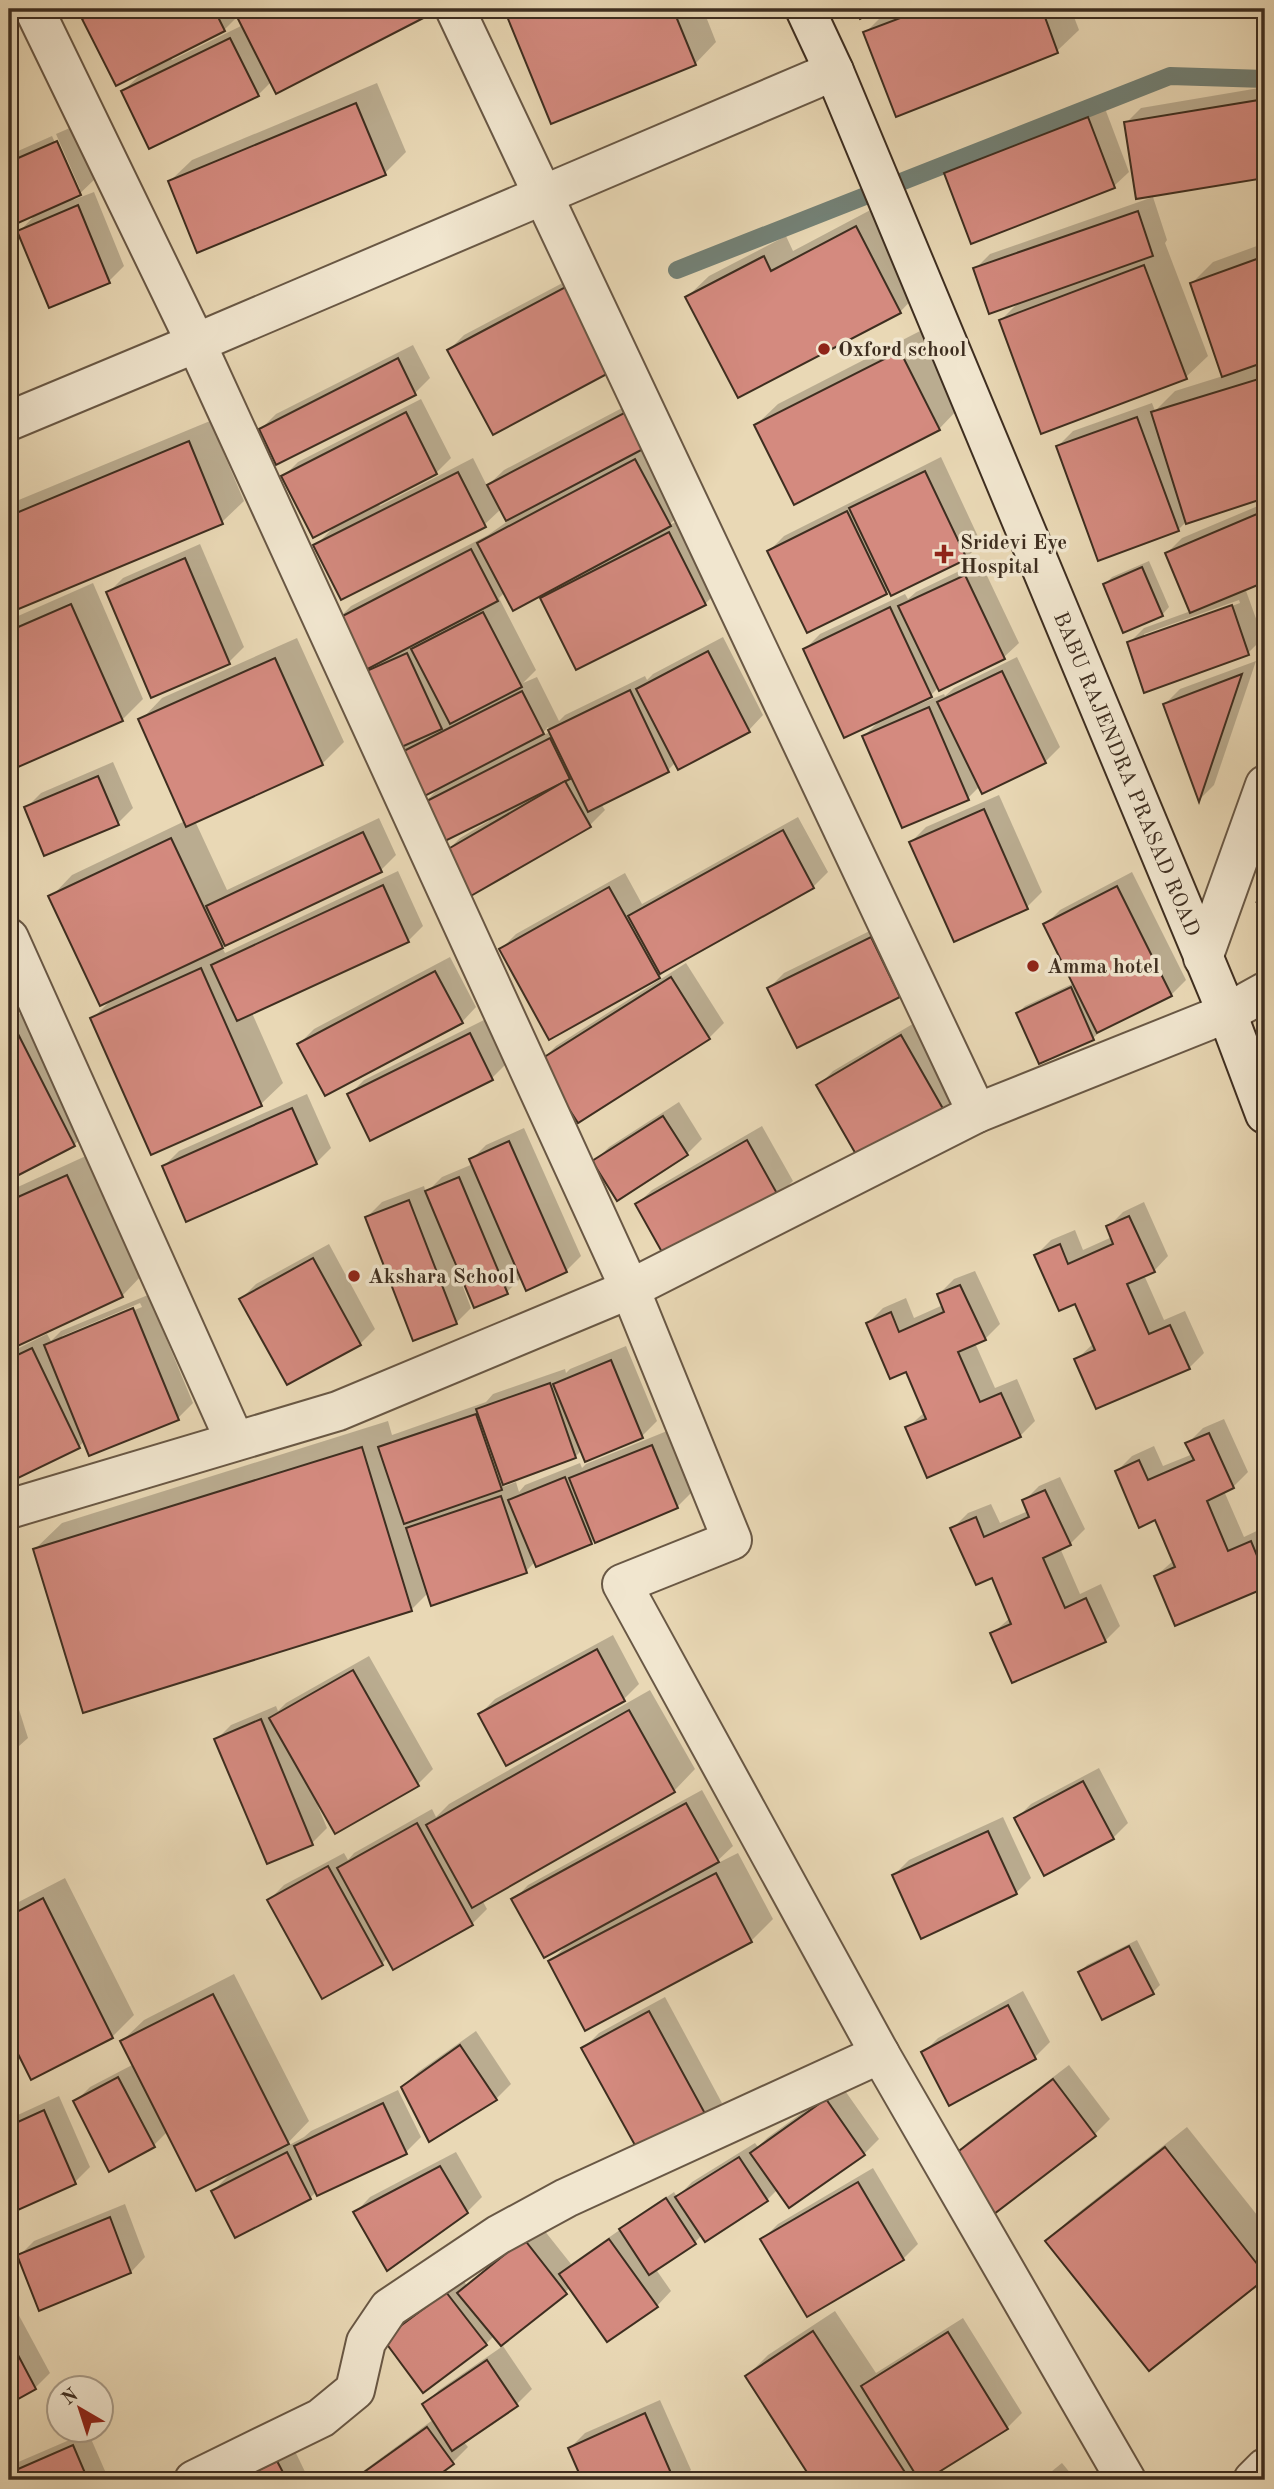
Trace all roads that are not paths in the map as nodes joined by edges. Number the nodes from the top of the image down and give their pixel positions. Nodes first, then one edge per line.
1 (34, 9) edge
2 (455, 9) edge
3 (805, 9) edge
4 (834, 71) junction
5 (541, 194) junction
6 (196, 343) junction
7 (9, 421) edge
8 (1265, 785) edge
9 (9, 938) edge
10 (1203, 958) junction
11 (1265, 992) edge
12 (1227, 1013) junction
13 (977, 1113) junction
14 (1265, 1114) edge
15 (630, 1289) junction
16 (235, 1441) junction
17 (9, 1508) edge
18 (880, 2054) junction
19 (1265, 2468) edge
20 (194, 2480) edge
21 (1126, 2480) edge
22 (1253, 2480) edge

1 - 6 street
2 - 5 street
3 - 4 street, BABU RAJENDRA PRASAD ROAD
4 - 5 street
4 - 10 street, BABU RAJENDRA PRASAD ROAD
5 - 6 street
5 - 13 street
6 - 7 street
6 - 15 street
8 - 10 street
9 - 16 street
10 - 12 street, BABU RAJENDRA PRASAD ROAD
11 - 12 street
12 - 13 street
12 - 14 street, BABU RAJENDRA PRASAD ROAD
13 - 15 street
15 - 16 street
15 - 18 street
16 - 17 street
18 - 20 street
18 - 21 street
19 - 22 street

